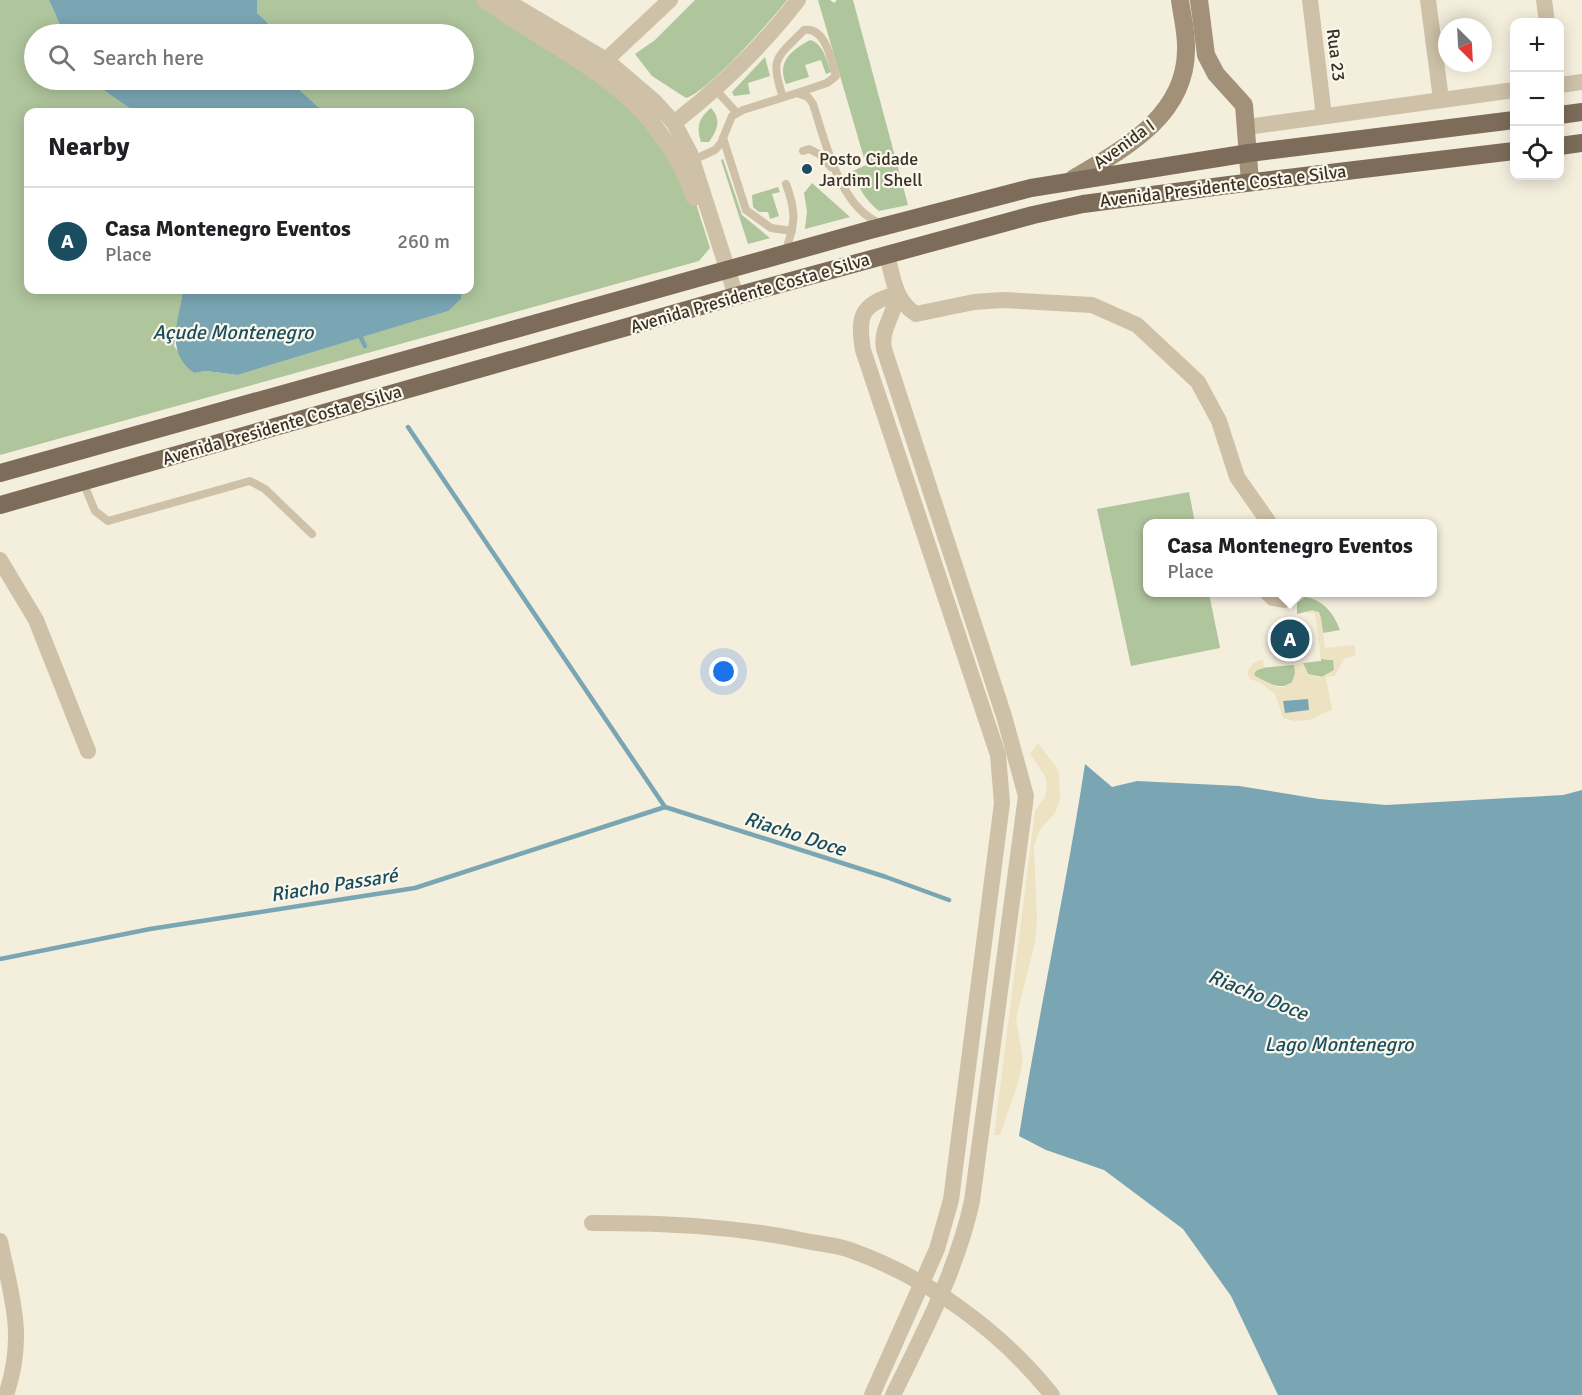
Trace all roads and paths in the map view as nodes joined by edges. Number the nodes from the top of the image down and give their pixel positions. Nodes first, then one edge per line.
1 (484, 0) edge
2 (505, 0) edge
3 (670, 0) edge
4 (798, 0) edge
5 (1180, 0) edge
6 (1199, 0) edge
7 (1310, 0) edge
8 (1428, 0) edge
9 (1544, 0) edge
10 (1546, 18) edge
11 (606, 60) junction
12 (1582, 82) edge
13 (1564, 84) edge
14 (716, 89) junction
15 (1510, 91) edge
16 (797, 93) junction
17 (783, 97) junction
18 (1441, 99) junction
19 (1582, 112) edge
20 (737, 113) junction
21 (1564, 114) edge
22 (1324, 116) junction
23 (1510, 121) edge
24 (674, 123) junction
25 (1247, 127) junction
26 (723, 137) junction
27 (1582, 143) edge
28 (1564, 145) edge
29 (803, 151) dead end
30 (1510, 152) edge
31 (1246, 154) junction
32 (693, 160) junction
33 (834, 169) junction
34 (1073, 179) junction
35 (1250, 182) junction
36 (786, 184) dead end
37 (886, 226) junction
38 (792, 231) junction
39 (710, 248) dead end
40 (785, 254) junction
41 (887, 255) junction
42 (728, 269) junction
43 (897, 294) junction
44 (736, 296) junction
45 (93, 446) junction
46 (53, 458) junction
47 (0, 473) edge
48 (102, 477) junction
49 (83, 482) junction
50 (61, 488) junction
51 (0, 505) edge
52 (1266, 519) edge
53 (312, 534) dead end
54 (0, 560) edge
55 (1272, 597) edge
56 (1289, 597) edge
57 (88, 751) dead end
58 (592, 1223) dead end
59 (1, 1246) edge
60 (921, 1284) junction
61 (940, 1296) junction
62 (6, 1395) edge
63 (872, 1395) edge
64 (893, 1395) edge
65 (1052, 1395) edge

1 - 39 street
2 - 11 street
3 - 11 street
4 - 14 street
5 - 34 street, Avenida I
6 - 25 street
7 - 22 street, Rua 23
8 - 18 street
9 - 10 street
11 - 24 street
12 - 13 street
14 - 20 lane
14 - 24 street
15 - 18 street
16 - 17 lane
16 - 17 lane
16 - 33 lane
17 - 20 lane
18 - 22 street
19 - 21 main road
20 - 26 lane
22 - 25 street
23 - 31 main road, Avenida Presidente Costa e Silva
24 - 32 street
25 - 31 street
26 - 32 lane
26 - 38 lane
27 - 28 main road
29 - 33 lane
30 - 35 main road, Avenida Presidente Costa e Silva
31 - 34 main road, Avenida Presidente Costa e Silva
31 - 35 street
32 - 42 street
33 - 37 lane
34 - 37 main road, Avenida Presidente Costa e Silva
35 - 41 main road, Avenida Presidente Costa e Silva
36 - 38 lane
37 - 40 main road, Avenida Presidente Costa e Silva
38 - 40 lane
40 - 42 main road, Avenida Presidente Costa e Silva
41 - 43 street
41 - 44 main road, Avenida Presidente Costa e Silva
42 - 44 street
42 - 45 main road, Avenida Presidente Costa e Silva
43 - 52 street
43 - 60 street
43 - 61 street
44 - 48 main road, Avenida Presidente Costa e Silva
45 - 46 main road, Avenida Presidente Costa e Silva
45 - 48 main road
46 - 47 main road, Avenida Presidente Costa e Silva
46 - 50 main road
48 - 49 main road, Avenida Presidente Costa e Silva
49 - 50 main road, Avenida Presidente Costa e Silva
49 - 53 lane
50 - 51 main road, Avenida Presidente Costa e Silva
54 - 57 street
55 - 56 street
58 - 60 street
59 - 62 street
60 - 61 street
60 - 63 street
61 - 64 street
61 - 65 street

